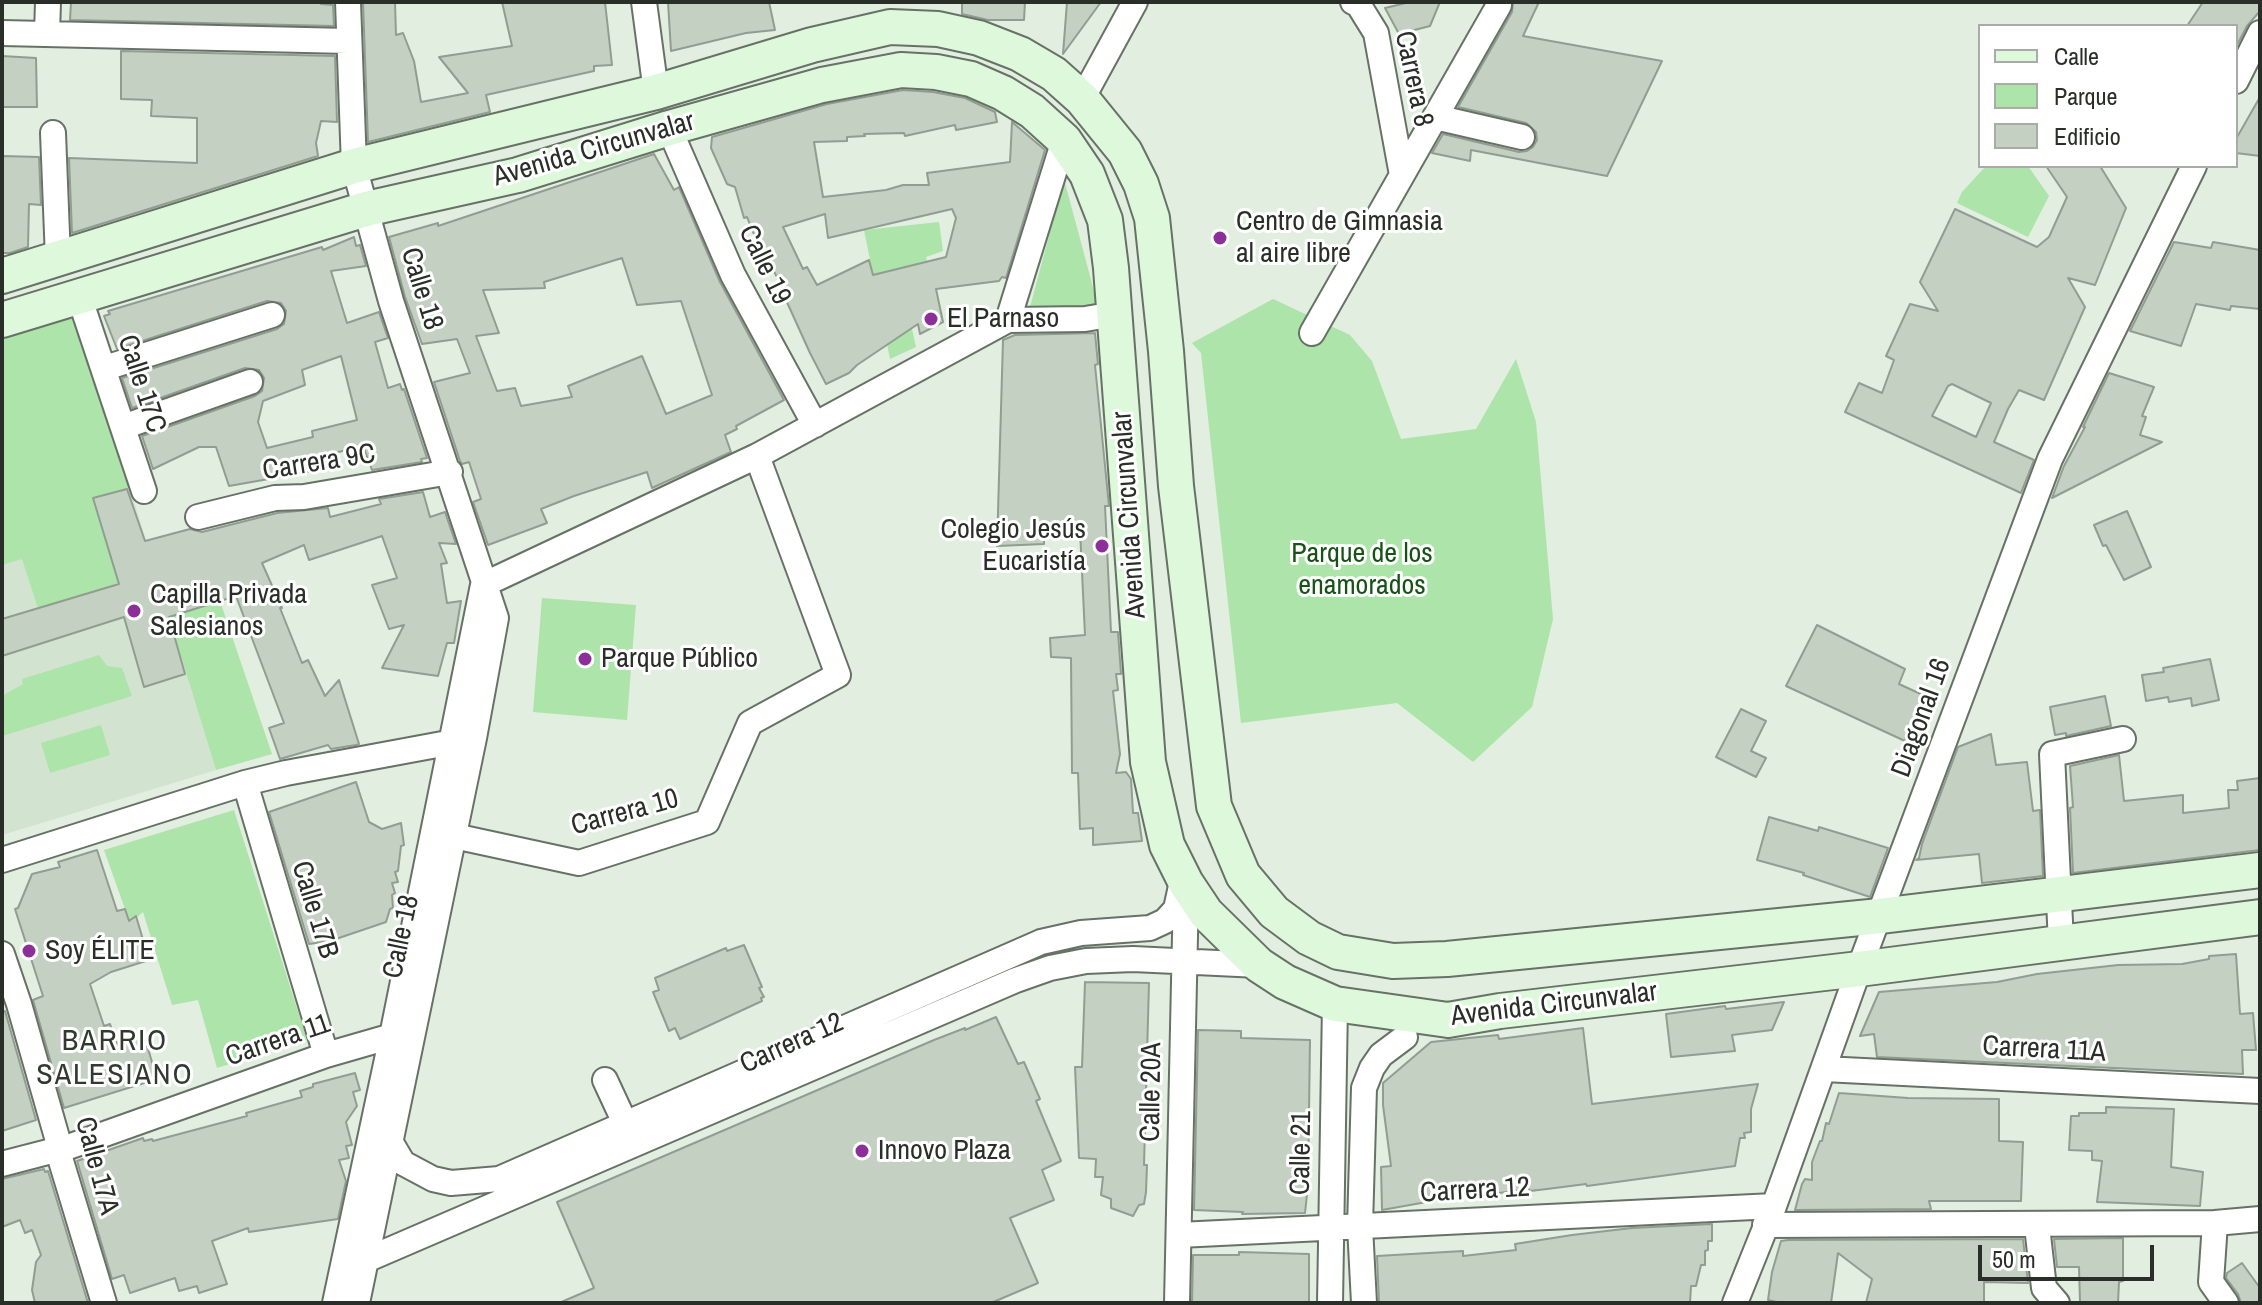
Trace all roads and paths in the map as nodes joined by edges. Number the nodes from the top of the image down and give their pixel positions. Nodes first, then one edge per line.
1 (48, 2) edge
2 (348, 2) edge
3 (644, 2) edge
4 (1135, 2) edge
5 (1353, 2) edge
6 (1499, 5) dead end
7 (2, 33) edge
8 (2260, 33) edge
9 (47, 34) junction
10 (348, 41) junction
11 (2238, 77) edge
12 (656, 92) junction
13 (1082, 99) junction
14 (1435, 117) junction
15 (669, 128) junction
16 (53, 133) dead end
17 (1522, 137) dead end
18 (1064, 140) junction
19 (354, 166) junction
20 (2193, 168) edge
21 (1402, 175) junction
22 (366, 209) junction
23 (58, 259) junction
24 (2, 276) edge
25 (79, 296) junction
26 (1161, 308) junction
27 (1115, 314) junction
28 (272, 315) dead end
29 (2, 320) edge
30 (1008, 320) junction
31 (1312, 333) dead end
32 (105, 368) junction
33 (250, 382) dead end
34 (815, 425) junction
35 (123, 427) junction
36 (757, 456) junction
37 (450, 472) junction
38 (144, 491) dead end
39 (198, 517) dead end
40 (483, 585) junction
41 (2123, 739) dead end
42 (462, 741) junction
43 (245, 783) junction
44 (454, 836) junction
45 (2, 860) edge
46 (2260, 870) edge
47 (1184, 880) junction
48 (2060, 895) junction
49 (1880, 916) junction
50 (2260, 917) edge
51 (1041, 942) junction
52 (2061, 943) junction
53 (2, 954) edge
54 (1185, 963) junction
55 (1259, 965) junction
56 (1050, 968) junction
57 (1859, 969) junction
58 (1335, 1004) junction
59 (392, 1036) junction
60 (1405, 1037) dead end
61 (326, 1055) junction
62 (1824, 1069) junction
63 (605, 1080) dead end
64 (2260, 1091) edge
65 (630, 1135) junction
66 (390, 1141) junction
67 (60, 1148) junction
68 (2, 1164) edge
69 (1770, 1215) junction
70 (2260, 1219) edge
71 (2215, 1223) junction
72 (1360, 1226) junction
73 (2037, 1226) junction
74 (1331, 1228) junction
75 (1179, 1235) junction
76 (366, 1260) junction
77 (104, 1303) edge
78 (335, 1303) edge
79 (357, 1303) edge
80 (1177, 1303) edge
81 (1330, 1303) edge
82 (1364, 1303) edge
83 (1735, 1303) edge
84 (2057, 1303) edge
85 (2226, 1303) edge

1 - 9 street
2 - 10 street, Calle 18
3 - 12 street
4 - 13 street
5 - 21 street, Carrera 8
6 - 14 street
7 - 9 street
8 - 11 street
9 - 10 street
10 - 19 street, Calle 18
12 - 13 main road, Avenida Circunvalar
12 - 19 main road, Avenida Circunvalar
13 - 26 main road, Avenida Circunvalar
14 - 17 street
14 - 21 street
15 - 18 main road, Avenida Circunvalar
15 - 22 main road, Avenida Circunvalar
15 - 34 street, Calle 19
16 - 23 street
18 - 27 main road, Avenida Circunvalar
18 - 30 street
19 - 22 street, Calle 18
19 - 23 main road, Avenida Circunvalar
20 - 49 street, Diagonal 16
21 - 31 street
22 - 25 main road, Avenida Circunvalar
22 - 37 street, Calle 18
23 - 24 main road, Avenida Circunvalar
25 - 29 main road, Avenida Circunvalar
25 - 32 street, Calle 17C
26 - 27 main road
26 - 49 main road, Avenida Circunvalar
27 - 30 street
27 - 47 main road, Avenida Circunvalar
28 - 32 street
30 - 34 street
32 - 35 street, Calle 17C
33 - 35 street
34 - 36 street
35 - 38 street, Calle 17C
36 - 40 street
36 - 44 street, Carrera 10
37 - 39 street, Carrera 9C
37 - 40 street, Calle 18
40 - 42 street, Calle 18
41 - 48 street
42 - 43 street
42 - 44 street, Calle 18
42 - 59 street, Calle 18
43 - 45 street
43 - 61 street, Calle 17B
44 - 66 street, Calle 18
46 - 48 main road, Avenida Circunvalar
47 - 51 street, Carrera 12
47 - 54 street, Calle 20A
47 - 55 main road, Avenida Circunvalar
48 - 49 main road, Avenida Circunvalar
48 - 52 street
49 - 57 street, Diagonal 16
50 - 52 main road, Avenida Circunvalar
51 - 56 street
51 - 65 street, Carrera 12
52 - 57 main road, Avenida Circunvalar
53 - 67 street, Calle 17A
54 - 55 street, Carrera 12
54 - 56 street, Carrera 12
54 - 75 street, Calle 20A
55 - 58 main road, Avenida Circunvalar
56 - 65 street, Carrera 12
57 - 58 main road, Avenida Circunvalar
57 - 62 street, Diagonal 16
58 - 74 street, Calle 21
59 - 61 street, Carrera 11
59 - 78 street, Calle 18
60 - 72 street
61 - 67 street, Carrera 11
62 - 64 street, Carrera 11A
62 - 69 street, Diagonal 16
63 - 65 street
65 - 66 street, Carrera 12
65 - 76 street, Carrera 12
66 - 76 street, Calle 18
67 - 68 street, Carrera 11
67 - 77 street, Calle 17A
69 - 72 street, Carrera 12
69 - 73 street, Carrera 12
69 - 83 street, Diagonal 16
70 - 71 street, Carrera 12
71 - 73 street, Carrera 12
71 - 85 street
72 - 74 street, Carrera 12
72 - 82 street
73 - 84 street
74 - 75 street, Carrera 12
74 - 81 street, Calle 21
75 - 80 street, Calle 20A
76 - 79 street, Calle 18

